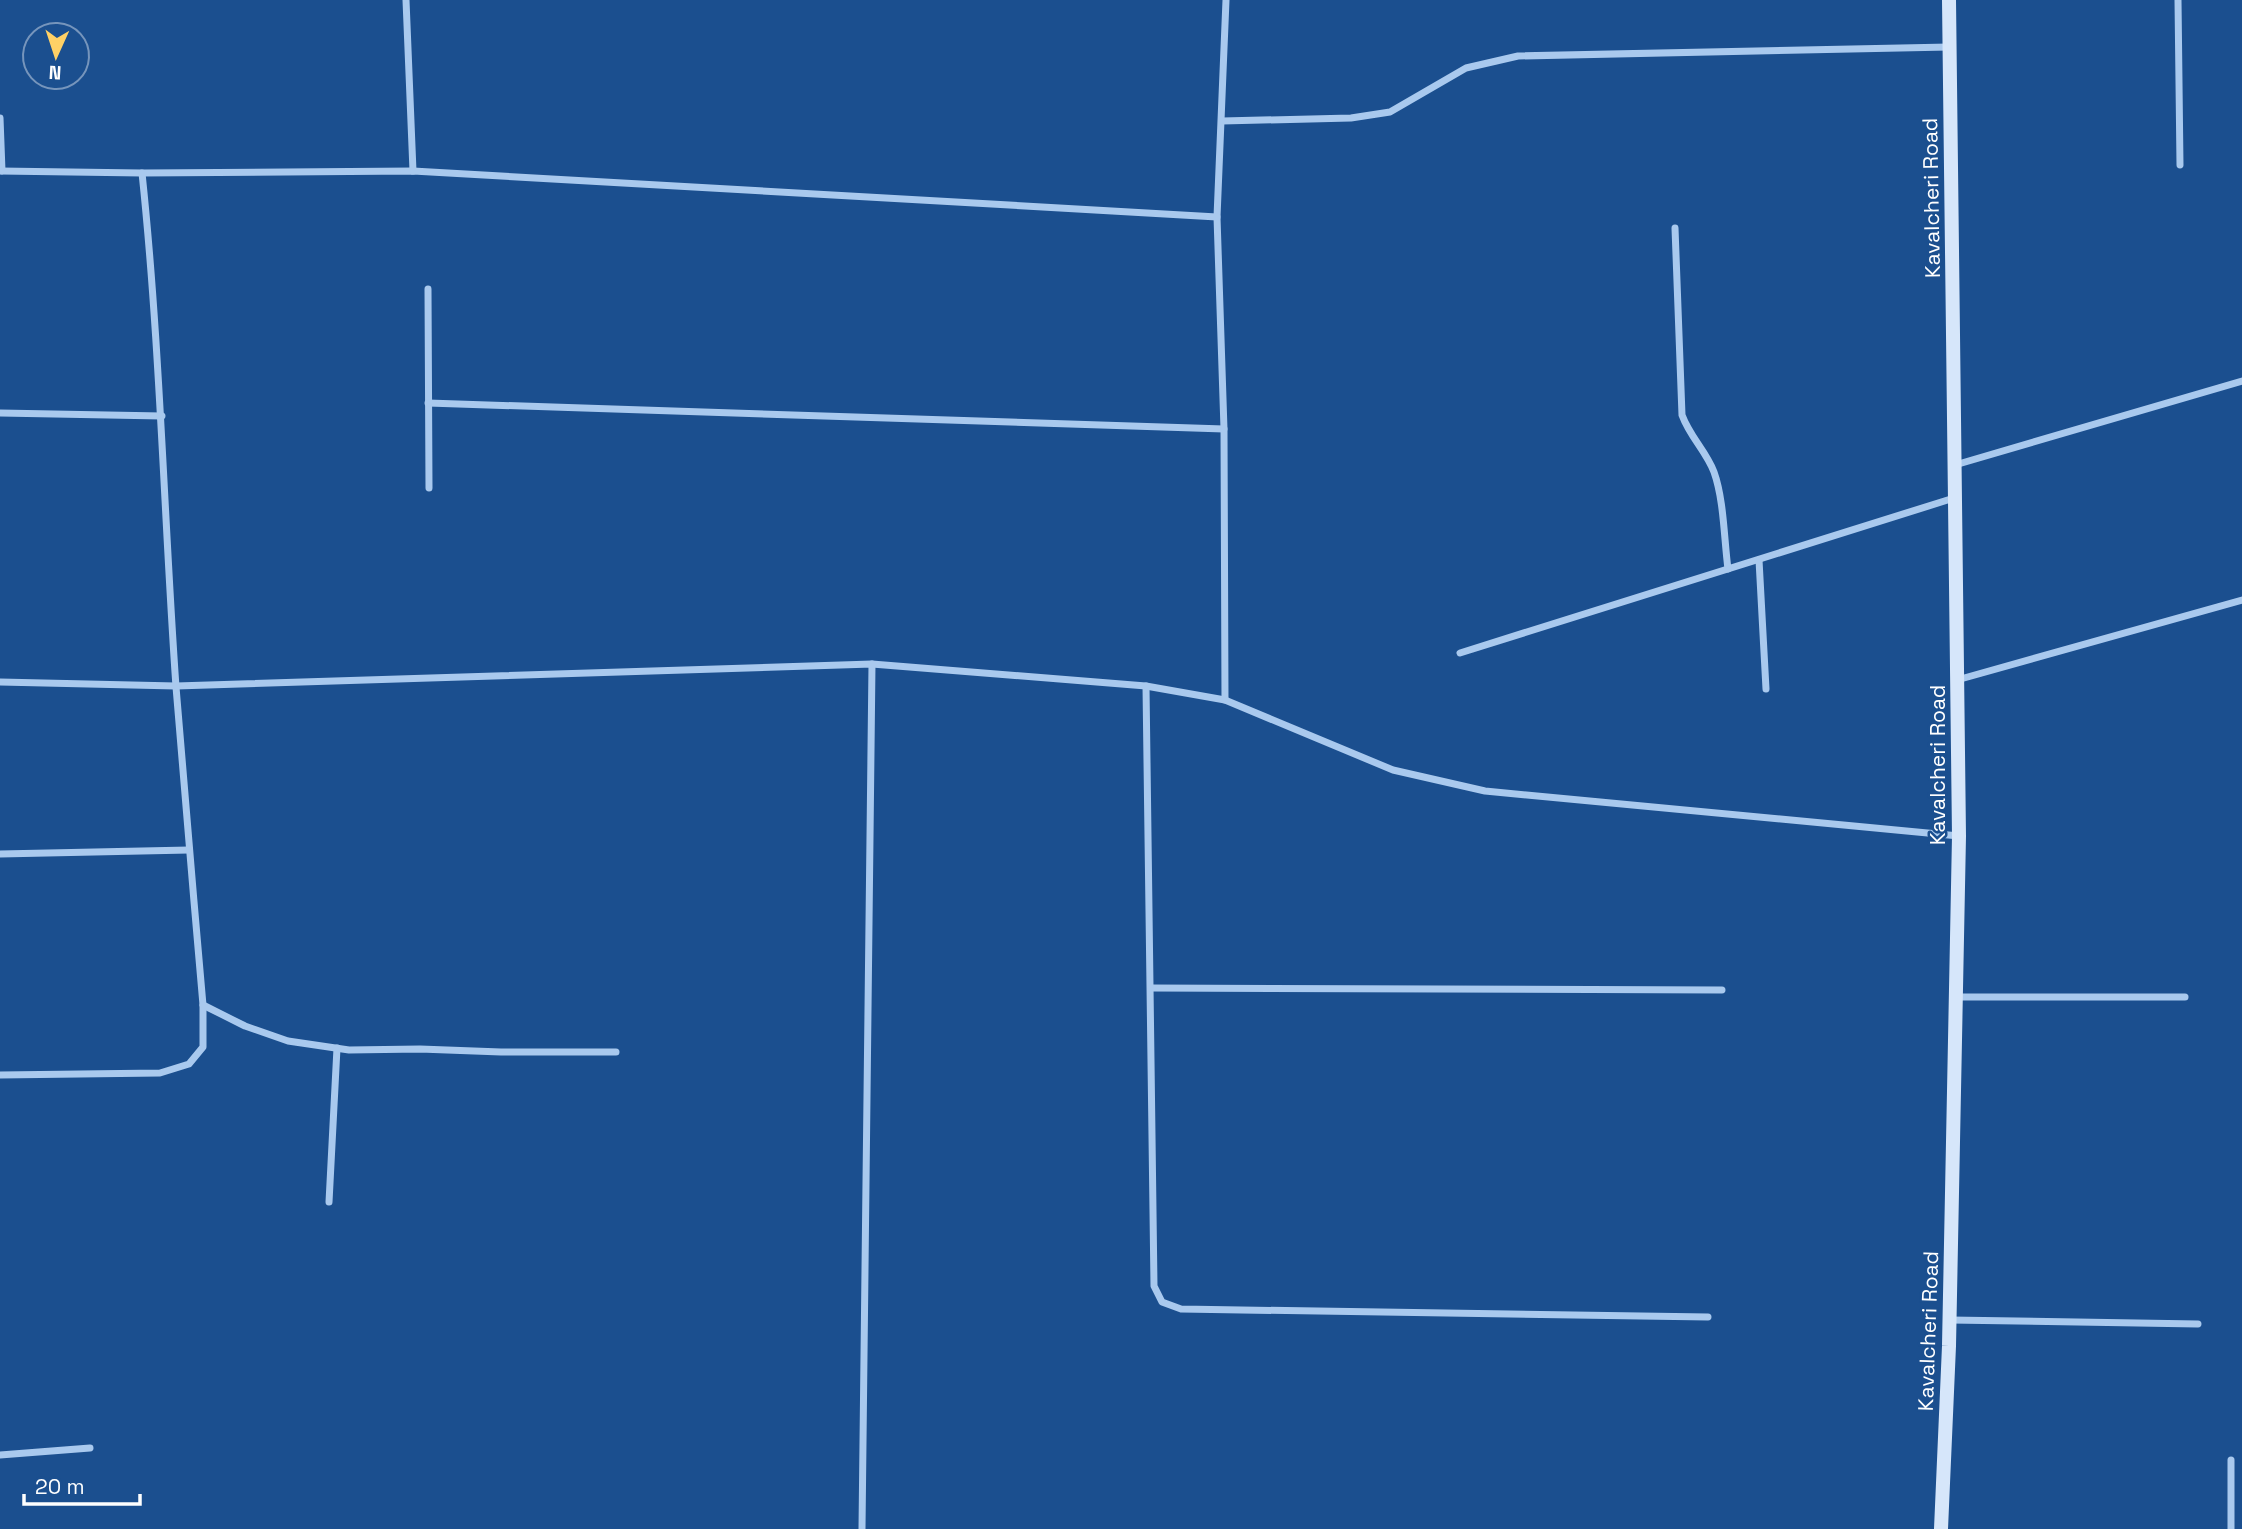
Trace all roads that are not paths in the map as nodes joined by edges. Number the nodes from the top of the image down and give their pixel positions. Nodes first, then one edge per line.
1 (406, 0) edge
2 (1226, 0) edge
3 (1949, 0) edge
4 (2178, 0) edge
5 (1949, 47) junction
6 (0, 118) edge
7 (1222, 121) junction
8 (2180, 165) dead end
9 (1, 171) edge
10 (413, 171) junction
11 (142, 173) junction
12 (1217, 217) junction
13 (1675, 228) dead end
14 (428, 289) dead end
15 (2242, 381) edge
16 (428, 403) junction
17 (0, 413) edge
18 (162, 416) junction
19 (1224, 429) junction
20 (1955, 465) junction
21 (429, 488) dead end
22 (1955, 498) junction
23 (1759, 560) junction
24 (1728, 569) junction
25 (2242, 600) edge
26 (1460, 653) dead end
27 (872, 664) junction
28 (1957, 680) junction
29 (0, 682) edge
30 (176, 686) junction
31 (1146, 686) junction
32 (1766, 688) dead end
33 (1225, 700) junction
34 (1959, 836) junction
35 (190, 850) junction
36 (0, 854) edge
37 (1151, 988) junction
38 (1722, 990) dead end
39 (1957, 997) junction
40 (2185, 997) dead end
41 (203, 1005) junction
42 (337, 1048) junction
43 (615, 1052) dead end
44 (0, 1074) edge
45 (329, 1202) dead end
46 (1708, 1317) dead end
47 (1950, 1320) junction
48 (2198, 1324) dead end
49 (90, 1448) dead end
50 (0, 1455) edge
51 (2231, 1460) dead end
52 (862, 1529) edge
53 (1941, 1529) edge
54 (2231, 1529) edge

1 - 10 street
2 - 7 street
3 - 5 street, Kavalcheri Road
4 - 8 street
5 - 7 street
5 - 20 street, Kavalcheri Road
6 - 9 street
7 - 12 street
9 - 11 street
10 - 11 street
10 - 12 street
11 - 18 street
12 - 19 street
13 - 24 street
14 - 16 street
15 - 20 street
16 - 19 street
16 - 21 street
17 - 18 street
18 - 30 street
19 - 33 street
20 - 22 street, Kavalcheri Road
22 - 23 street
22 - 28 street, Kavalcheri Road
23 - 24 street
23 - 32 street
24 - 26 street
25 - 28 street
27 - 30 street
27 - 31 street
27 - 52 street
28 - 34 street, Kavalcheri Road
29 - 30 street
30 - 35 street
31 - 33 street
31 - 37 street
33 - 34 street
34 - 39 street, Kavalcheri Road
35 - 36 street
35 - 41 street
37 - 38 street
37 - 46 street
39 - 40 street
39 - 47 street, Kavalcheri Road
41 - 42 street
41 - 44 street
42 - 43 street
42 - 45 street
47 - 48 street
47 - 53 street, Kavalcheri Road
49 - 50 street
51 - 54 street

